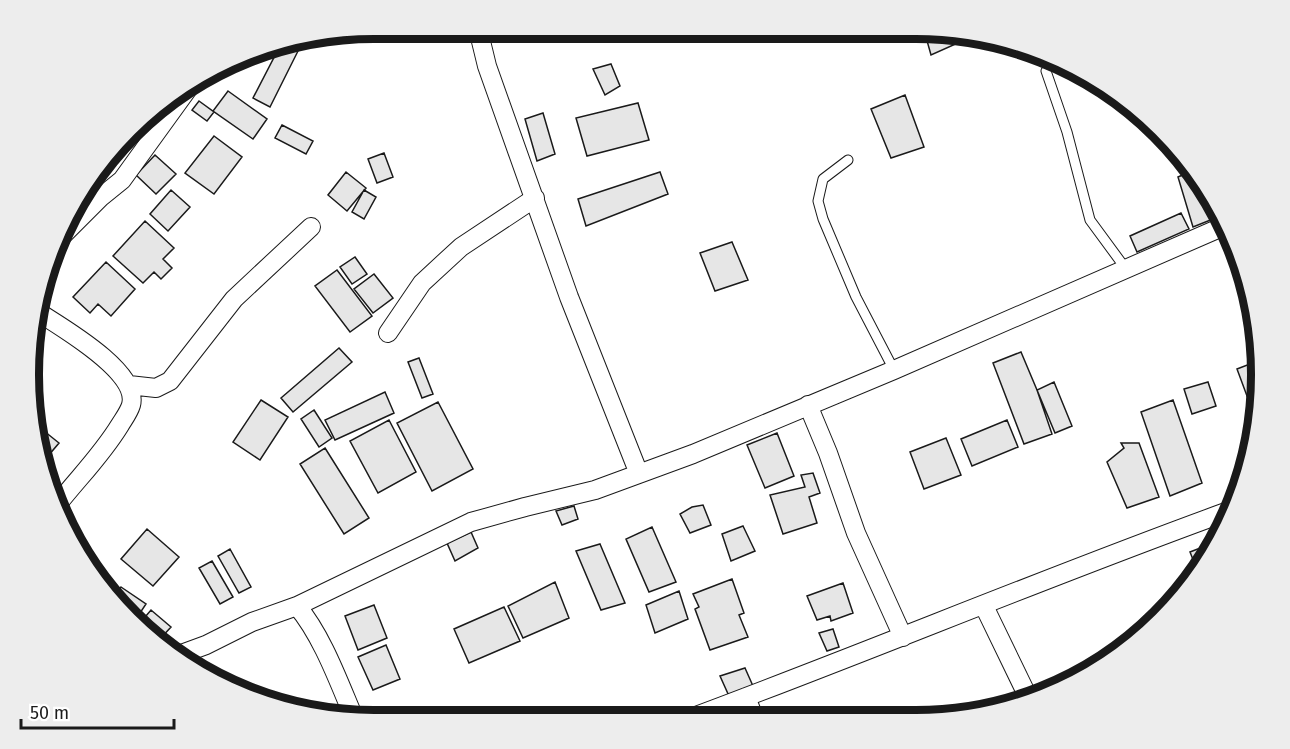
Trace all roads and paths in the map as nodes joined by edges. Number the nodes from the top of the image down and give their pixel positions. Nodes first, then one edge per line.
1 (480, 39) edge
2 (1046, 71) dead end
3 (178, 103) edge
4 (848, 160) dead end
5 (535, 198) junction
6 (77, 221) edge
7 (311, 227) dead end
8 (1217, 229) edge
9 (1126, 269) junction
10 (44, 316) edge
11 (388, 333) dead end
12 (894, 370) junction
13 (129, 385) junction
14 (808, 405) junction
15 (639, 474) junction
16 (63, 498) edge
17 (1220, 514) edge
18 (297, 606) junction
19 (984, 606) junction
20 (903, 637) junction
21 (187, 652) edge
22 (1025, 691) edge
23 (746, 697) junction
24 (351, 709) edge
25 (712, 710) edge
26 (751, 710) edge

1 - 5 street
2 - 9 lane
3 - 6 street
4 - 12 lane
5 - 11 street
5 - 15 street
7 - 13 street
8 - 9 street
9 - 12 street
10 - 13 street
12 - 14 street
13 - 16 street
14 - 15 street
14 - 20 street
15 - 18 street
17 - 19 street
18 - 21 street
18 - 24 street
19 - 20 street
19 - 22 street
20 - 23 street
23 - 25 street
23 - 26 street

